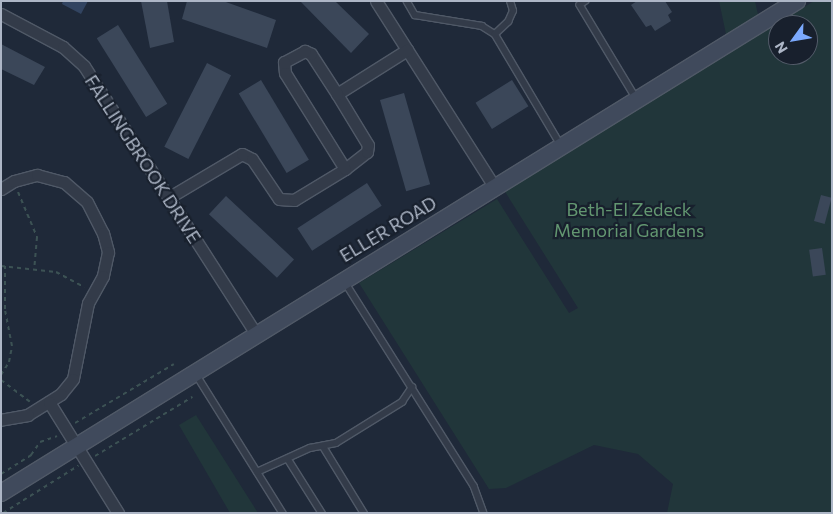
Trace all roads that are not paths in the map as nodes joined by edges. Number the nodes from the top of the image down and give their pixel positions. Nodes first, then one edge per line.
1 (376, 1) edge
2 (407, 1) edge
3 (510, 1) edge
4 (586, 1) edge
5 (797, 1) edge
6 (578, 3) edge
7 (1, 14) edge
8 (496, 34) junction
9 (406, 50) junction
10 (337, 94) junction
11 (637, 100) junction
12 (562, 147) junction
13 (344, 168) junction
14 (494, 188) junction
15 (1, 189) edge
16 (168, 198) junction
17 (344, 280) junction
18 (256, 334) junction
19 (195, 372) junction
20 (412, 386) junction
21 (49, 402) junction
22 (1, 420) edge
23 (76, 446) junction
24 (323, 446) junction
25 (288, 459) junction
26 (258, 472) junction
27 (1, 493) edge
28 (118, 513) edge
29 (283, 513) edge
30 (322, 513) edge
31 (364, 513) edge
32 (484, 513) edge

1 - 9 street
2 - 8 lane
3 - 8 lane
4 - 6 lane
5 - 11 street, ELLER ROAD
6 - 11 lane
7 - 16 street, FALLINGBROOK DRIVE
8 - 12 lane
9 - 10 street
9 - 14 street
10 - 13 street
10 - 13 street
11 - 12 street, ELLER ROAD
12 - 14 street, ELLER ROAD
13 - 16 street
14 - 17 street, ELLER ROAD
15 - 21 street
16 - 18 street, FALLINGBROOK DRIVE
17 - 18 street, ELLER ROAD
17 - 20 lane
18 - 19 street, ELLER ROAD
19 - 23 street, ELLER ROAD
19 - 26 lane
20 - 24 lane
20 - 32 lane
21 - 22 street
21 - 23 street
23 - 27 street, ELLER ROAD
23 - 28 street
24 - 25 lane
24 - 31 lane
25 - 26 lane
25 - 30 lane
26 - 29 lane

